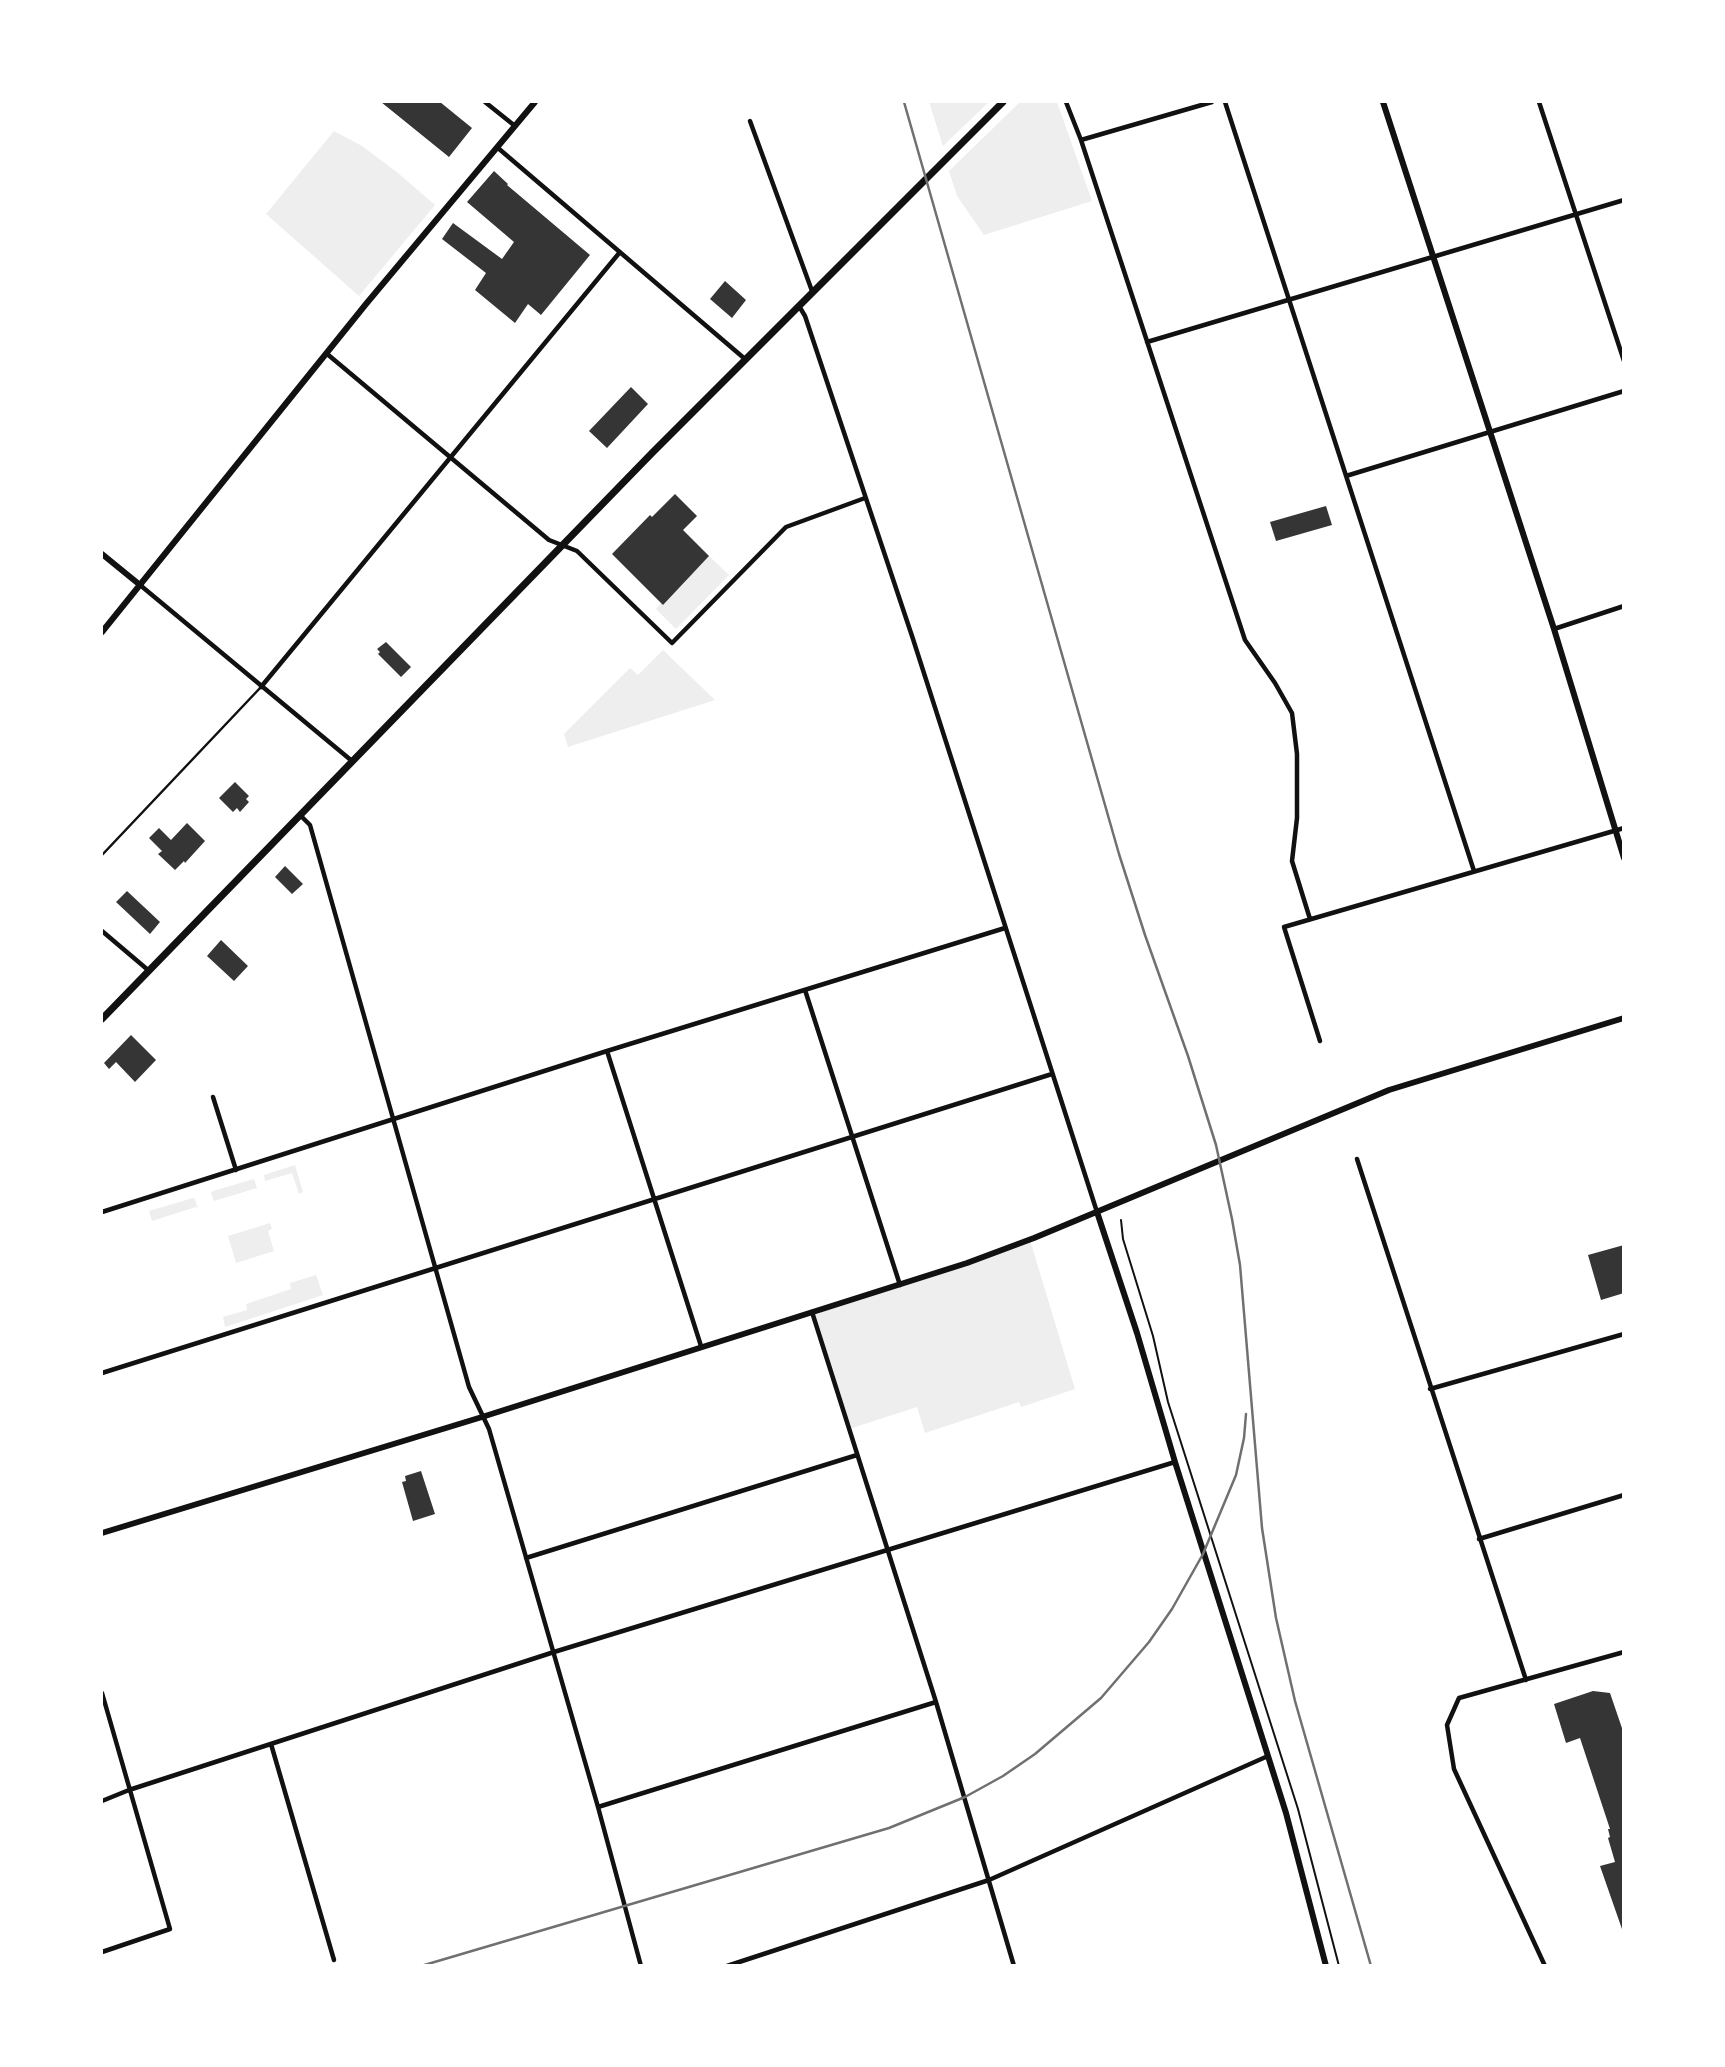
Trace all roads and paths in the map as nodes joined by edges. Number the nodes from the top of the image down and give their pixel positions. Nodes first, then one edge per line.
1 (485, 102) edge
2 (535, 102) edge
3 (1003, 102) edge
4 (1066, 102) edge
5 (1212, 102) edge
6 (1225, 102) edge
7 (1384, 102) edge
8 (1539, 102) edge
9 (750, 121) dead end
10 (515, 126) junction
11 (1081, 140) junction
12 (498, 148) junction
13 (1623, 200) edge
14 (1575, 215) junction
15 (620, 252) junction
16 (1432, 257) junction
17 (812, 293) junction
18 (1289, 299) junction
19 (799, 305) junction
20 (1147, 342) junction
21 (327, 353) junction
22 (745, 359) junction
23 (1623, 361) edge
24 (1623, 391) edge
25 (1490, 434) junction
26 (449, 457) junction
27 (1346, 477) junction
28 (865, 498) junction
29 (563, 546) junction
30 (102, 554) edge
31 (140, 585) junction
32 (1623, 606) edge
33 (1554, 629) junction
34 (102, 632) edge
35 (261, 687) junction
36 (352, 762) junction
37 (300, 816) junction
38 (1623, 828) edge
39 (1615, 831) junction
40 (102, 855) edge
41 (1623, 858) edge
42 (1474, 871) junction
43 (1310, 919) junction
44 (1005, 928) junction
45 (102, 931) edge
46 (148, 970) junction
47 (805, 990) junction
48 (1623, 1018) edge
49 (102, 1019) edge
50 (1320, 1041) dead end
51 (607, 1051) junction
52 (1052, 1074) junction
53 (213, 1097) dead end
54 (394, 1120) junction
55 (852, 1137) junction
56 (1357, 1159) dead end
57 (236, 1170) junction
58 (654, 1200) junction
59 (102, 1212) edge
60 (1097, 1212) junction
61 (1121, 1220) dead end
62 (436, 1269) junction
63 (900, 1285) junction
64 (812, 1312) junction
65 (1623, 1334) edge
66 (701, 1346) junction
67 (102, 1373) edge
68 (1430, 1389) junction
69 (482, 1417) junction
70 (858, 1455) junction
71 (1175, 1462) junction
72 (1623, 1495) edge
73 (102, 1534) edge
74 (1479, 1539) junction
75 (886, 1549) junction
76 (526, 1558) junction
77 (1623, 1651) edge
78 (554, 1652) junction
79 (1526, 1680) junction
80 (102, 1693) edge
81 (936, 1702) junction
82 (271, 1745) junction
83 (1268, 1756) junction
84 (129, 1790) junction
85 (102, 1801) edge
86 (598, 1807) junction
87 (989, 1880) junction
88 (102, 1952) edge
89 (334, 1959) dead end
90 (641, 1965) edge
91 (727, 1965) edge
92 (1014, 1965) edge
93 (1326, 1965) edge
94 (1339, 1965) edge
95 (1545, 1965) edge

1 - 10 street
2 - 10 street
3 - 17 main road
4 - 11 street
5 - 11 street
6 - 18 street
7 - 16 street
8 - 14 street
9 - 17 street
10 - 12 street
11 - 20 street
12 - 15 street
12 - 21 street
13 - 14 street
14 - 16 street
14 - 23 street
15 - 22 street
15 - 26 street
16 - 18 street
16 - 25 street
17 - 19 main road
18 - 20 street
18 - 27 street
19 - 22 main road
19 - 28 street
20 - 43 street
21 - 26 street
21 - 31 street
22 - 29 main road
24 - 25 street
25 - 27 street
25 - 33 street
26 - 29 street
26 - 35 street
27 - 42 street
28 - 29 street
28 - 44 street
29 - 36 main road
30 - 31 street
31 - 34 street
31 - 35 street
32 - 33 street
33 - 39 street
35 - 36 street
35 - 40 lane
36 - 37 main road
37 - 46 main road
37 - 54 street
38 - 39 street
39 - 41 street
39 - 42 street
42 - 43 street
43 - 50 street
44 - 47 street
44 - 52 street
45 - 46 street
46 - 49 main road
47 - 51 street
47 - 55 street
48 - 60 street
51 - 54 street
51 - 58 street
52 - 55 street
52 - 60 street
53 - 57 street
54 - 57 street
54 - 62 street
55 - 58 street
55 - 63 street
56 - 68 street
57 - 59 street
58 - 62 street
58 - 66 street
60 - 63 street
60 - 71 street
61 - 94 path
62 - 67 street
62 - 69 street
63 - 64 street
64 - 66 street
64 - 70 street
65 - 68 street
66 - 69 street
68 - 74 street
69 - 73 street
69 - 76 street
70 - 75 street
70 - 76 street
71 - 75 street
71 - 83 street
72 - 74 street
74 - 79 street
75 - 78 street
75 - 81 street
76 - 78 street
77 - 79 street
78 - 82 street
78 - 86 street
79 - 95 street
80 - 84 street
81 - 86 street
81 - 87 street
82 - 84 street
82 - 89 street
83 - 87 street
83 - 93 street
84 - 85 street
84 - 88 street
86 - 90 street
87 - 91 street
87 - 92 street

